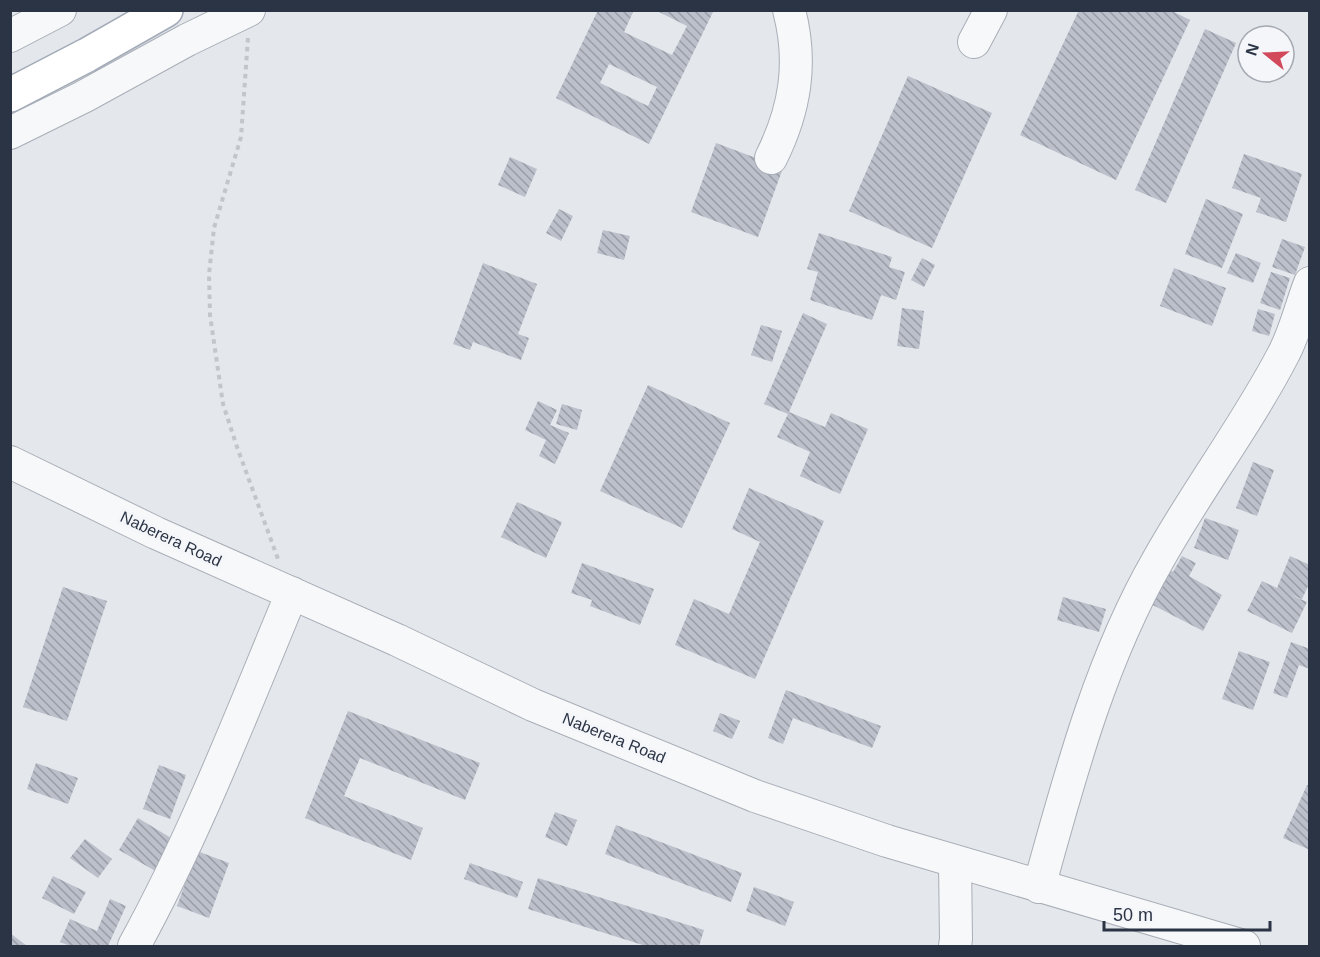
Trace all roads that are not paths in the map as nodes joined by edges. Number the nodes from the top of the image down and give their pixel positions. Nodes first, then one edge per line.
1 (60, 10) edge
2 (166, 10) edge
3 (789, 10) edge
4 (991, 10) edge
5 (249, 22) edge
6 (10, 36) edge
7 (974, 42) dead end
8 (11, 90) edge
9 (10, 133) edge
10 (771, 158) dead end
11 (1310, 283) edge
12 (10, 462) edge
13 (292, 593) junction
14 (956, 862) junction
15 (1039, 887) junction
16 (134, 946) edge
17 (954, 946) edge
18 (1244, 946) edge

1 - 6 street
2 - 8 main road
3 - 10 street
4 - 7 street
5 - 9 street
11 - 15 street
12 - 13 street, Naberera Road
13 - 14 street, Naberera Road
13 - 16 street
14 - 15 street, Naberera Road
14 - 17 street
15 - 18 street, Naberera Road

